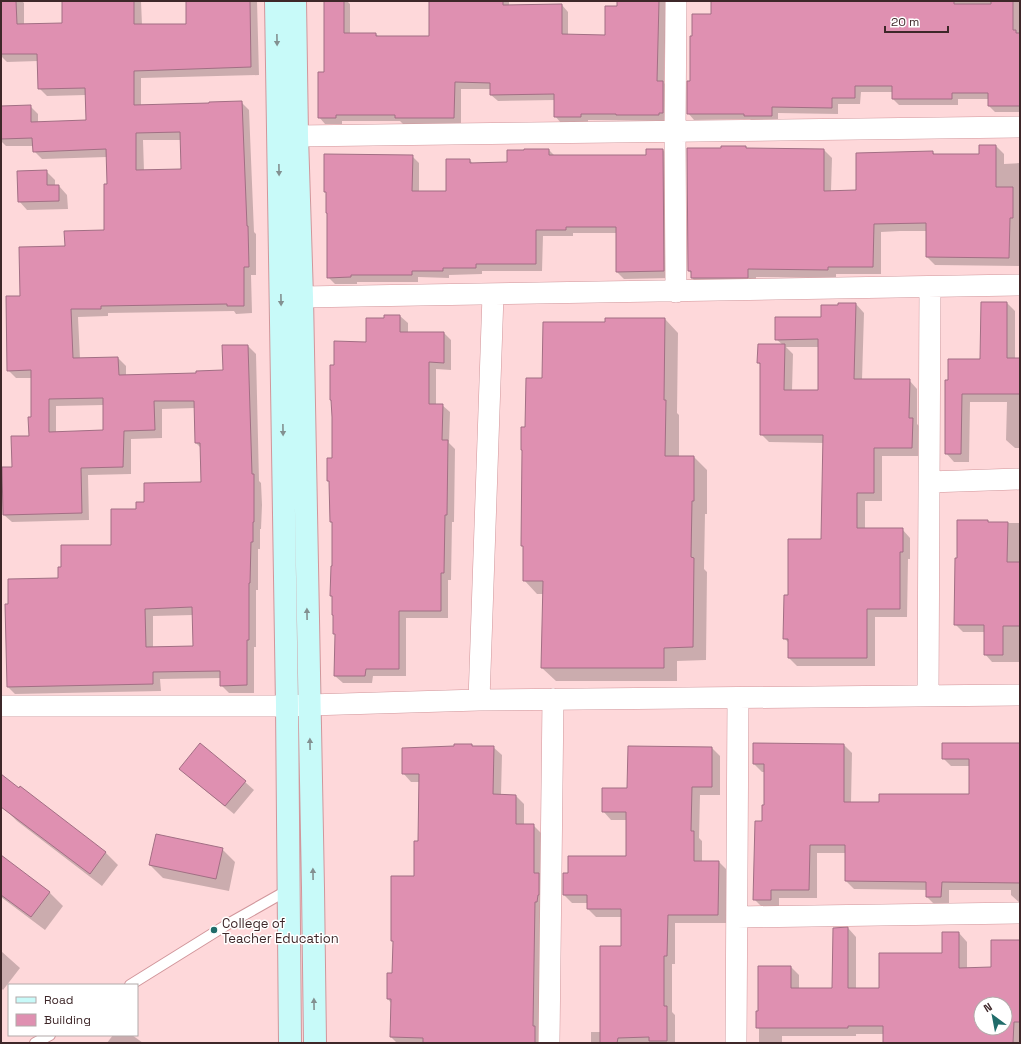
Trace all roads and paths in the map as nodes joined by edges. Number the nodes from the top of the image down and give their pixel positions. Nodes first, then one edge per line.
1 (276, 1) edge
2 (295, 1) edge
3 (676, 1) edge
4 (1020, 127) edge
5 (675, 131) junction
6 (297, 136) junction
7 (1020, 285) edge
8 (930, 287) junction
9 (676, 292) junction
10 (493, 295) junction
11 (302, 298) junction
12 (1020, 479) edge
13 (929, 482) junction
14 (1020, 695) edge
15 (928, 696) junction
16 (738, 698) junction
17 (553, 699) junction
18 (479, 700) junction
19 (309, 705) junction
20 (1, 706) edge
21 (287, 706) junction
22 (288, 890) junction
23 (1020, 913) edge
24 (737, 917) junction
25 (132, 984) edge
26 (48, 1036) edge
27 (35, 1043) edge
28 (290, 1043) edge
29 (315, 1043) edge
30 (549, 1043) edge
31 (736, 1043) edge

1 -> 21 main road
2 - 6 main road
3 - 5 street
4 - 5 street
5 - 6 street
5 - 9 street
6 - 11 main road
7 - 8 street
8 - 9 street
8 - 13 street
9 - 10 street
10 - 11 street
10 - 18 street
19 -> 11 main road
12 - 13 street
13 - 15 street
14 - 15 street
15 - 16 street
16 - 17 street
16 - 24 street
17 - 18 street
17 - 30 street
18 - 19 street
19 - 21 street
29 -> 19 main road
20 - 21 street
21 - 22 main road
22 - 25 lane
22 - 28 main road
23 - 24 street
24 - 31 street
26 - 27 lane

